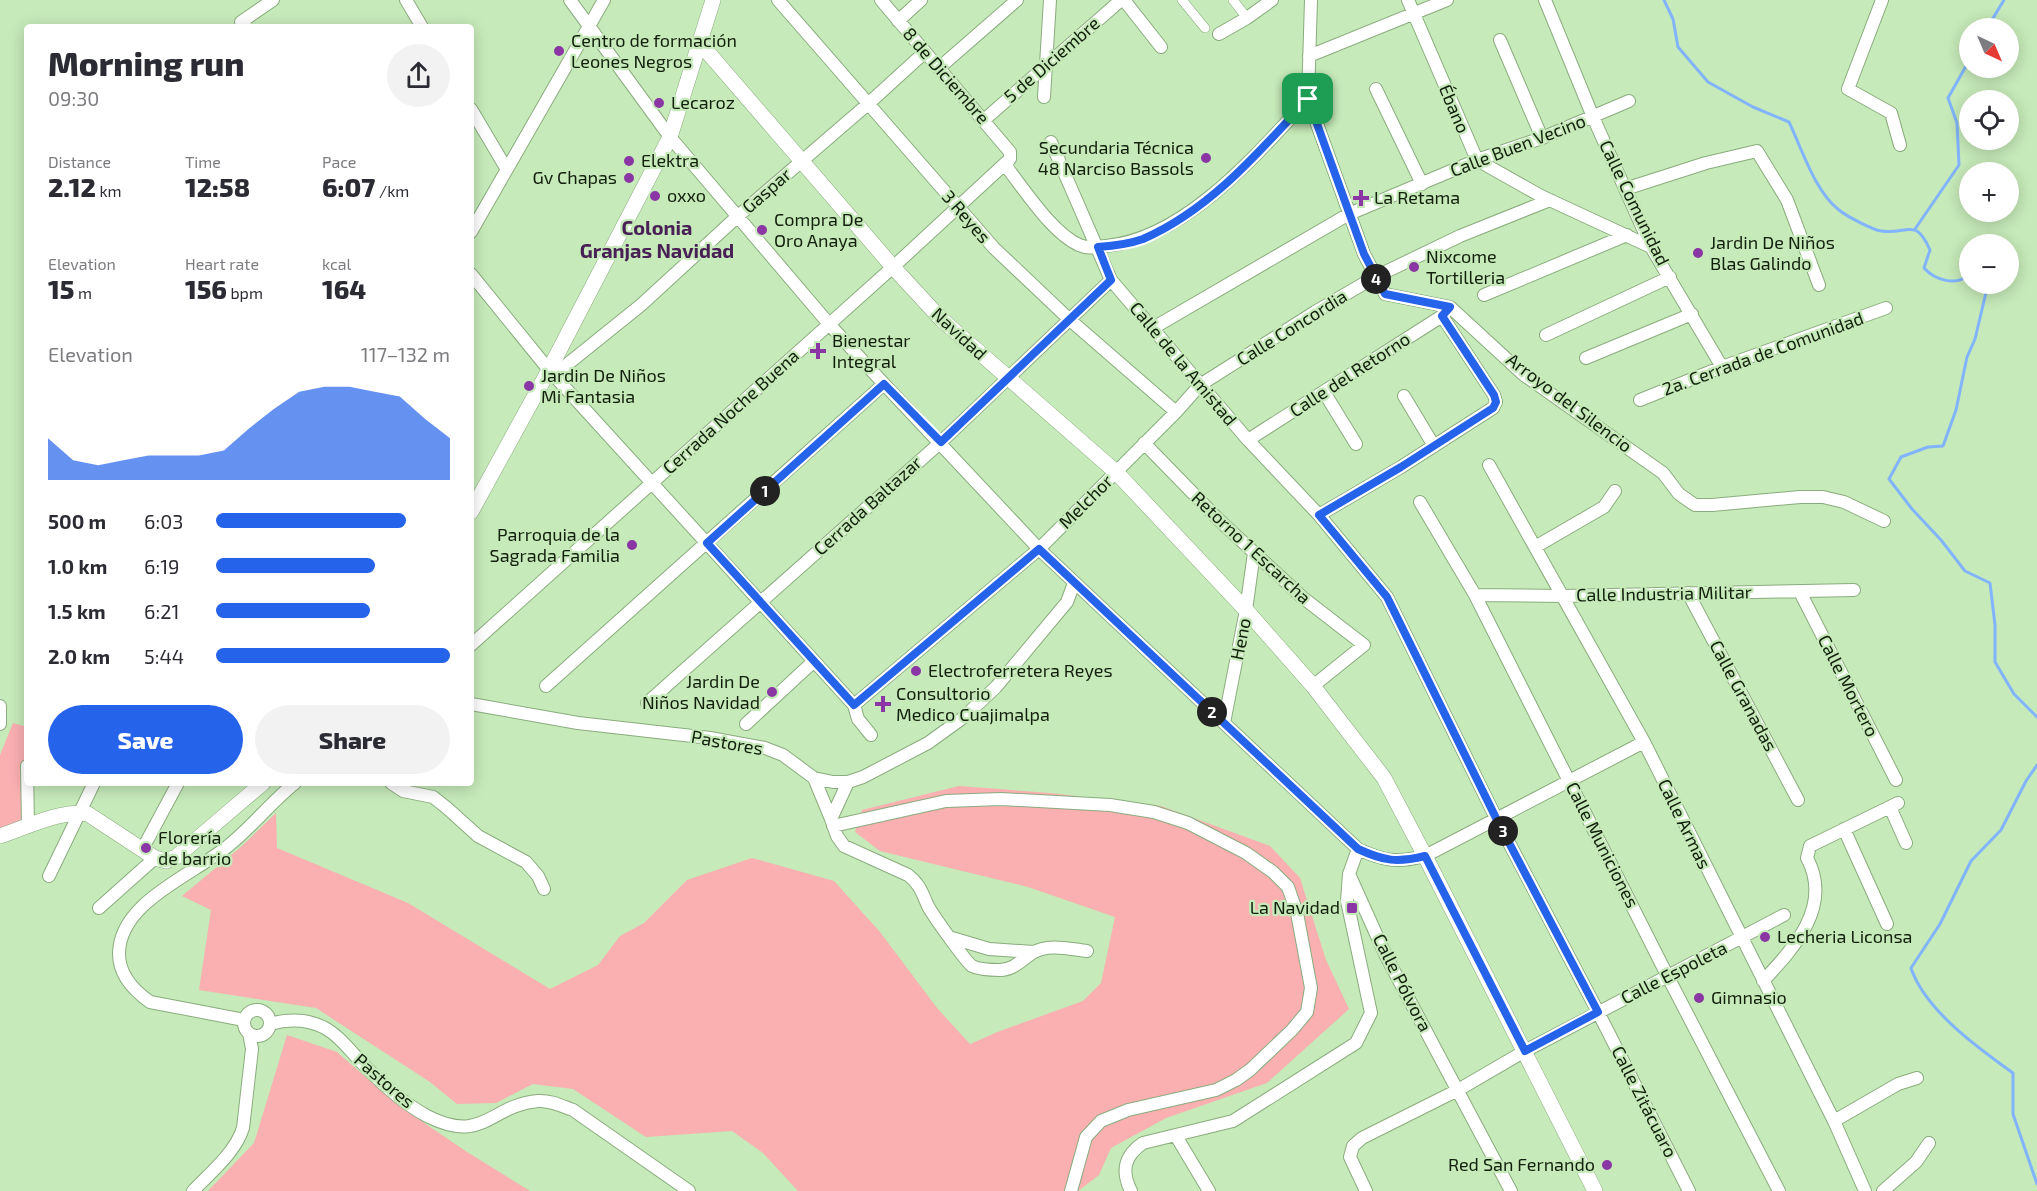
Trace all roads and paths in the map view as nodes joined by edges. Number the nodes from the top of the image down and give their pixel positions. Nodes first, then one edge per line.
1 (273, 0) edge
2 (406, 0) edge
3 (570, 0) edge
4 (604, 0) edge
5 (713, 0) edge
6 (778, 0) edge
7 (881, 0) edge
8 (921, 0) edge
9 (1017, 0) edge
10 (1050, 0) edge
11 (1182, 0) edge
12 (1233, 0) edge
13 (1272, 0) edge
14 (1311, 0) edge
15 (1408, 0) edge
16 (1447, 0) edge
17 (1545, 0) edge
18 (1882, 0) edge
19 (1127, 1) edge
20 (1413, 14) junction
21 (1247, 18) junction
22 (898, 21) junction
23 (244, 24) edge
24 (420, 24) edge
25 (588, 26) junction
26 (1205, 28) dead end
27 (1219, 34) dead end
28 (1500, 40) dead end
29 (699, 42) junction
30 (1161, 47) dead end
31 (925, 52) junction
32 (1309, 56) junction
33 (1046, 65) junction
34 (939, 68) junction
35 (1376, 89) dead end
36 (1044, 98) dead end
37 (1308, 99) junction
38 (1629, 101) dead end
39 (868, 104) junction
40 (474, 114) edge
41 (1593, 117) junction
42 (984, 120) junction
43 (669, 137) junction
44 (1542, 138) junction
45 (1051, 142) dead end
46 (1900, 145) dead end
47 (1010, 152) joint
48 (802, 160) junction
49 (1477, 160) junction
50 (1005, 165) junction
51 (506, 168) junction
52 (1422, 184) junction
53 (1625, 189) junction
54 (1550, 200) junction
55 (958, 208) junction
56 (1349, 214) junction
57 (738, 216) junction
58 (474, 227) edge
59 (1627, 236) junction
60 (1098, 247) junction
61 (1652, 247) junction
62 (893, 267) junction
63 (1375, 277) junction
64 (1670, 277) junction
65 (474, 278) edge
66 (1111, 280) junction
67 (1819, 285) dead end
68 (1484, 295) dead end
69 (1886, 308) dead end
70 (1446, 311) junction
71 (1692, 314) junction
72 (1070, 320) junction
73 (829, 324) junction
74 (1153, 328) junction
75 (1546, 334) dead end
76 (1586, 358) dead end
77 (1722, 367) junction
78 (551, 373) junction
79 (1009, 380) junction
80 (884, 384) junction
81 (1200, 385) junction
82 (1324, 392) junction
83 (1404, 396) dead end
84 (1640, 400) dead end
85 (1176, 412) junction
86 (1248, 440) junction
87 (941, 442) junction
88 (1144, 443) junction
89 (1356, 444) dead end
90 (1434, 446) junction
91 (1489, 465) dead end
92 (1116, 472) junction
93 (652, 482) junction
94 (1615, 491) dead end
95 (1419, 502) dead end
96 (474, 507) edge
97 (1319, 515) junction
98 (1884, 521) dead end
99 (707, 543) junction
100 (1535, 547) junction
101 (1039, 549) junction
102 (1254, 553) junction
103 (1074, 583) junction
104 (1854, 591) dead end
105 (1800, 592) junction
106 (1688, 593) junction
107 (1474, 595) junction
108 (1563, 596) junction
109 (760, 602) junction
110 (1246, 610) junction
111 (474, 642) edge
112 (814, 661) junction
113 (546, 686) dead end
114 (1313, 686) junction
115 (647, 703) dead end
116 (474, 705) edge
117 (854, 705) junction
118 (0, 706) edge
119 (1224, 723) junction
120 (0, 724) edge
121 (746, 724) dead end
122 (871, 735) dead end
123 (1644, 742) junction
124 (814, 778) junction
125 (1568, 780) junction
126 (1896, 780) dead end
127 (848, 782) junction
128 (27, 786) edge
129 (92, 786) edge
130 (177, 786) edge
131 (259, 786) edge
132 (291, 786) edge
133 (396, 786) edge
134 (1798, 800) dead end
135 (79, 813) junction
136 (1496, 818) junction
137 (832, 823) junction
138 (28, 827) junction
139 (1844, 829) junction
140 (0, 836) edge
141 (1906, 843) dead end
142 (1358, 849) junction
143 (148, 854) junction
144 (1425, 856) junction
145 (1349, 874) junction
146 (49, 876) dead end
147 (544, 889) dead end
148 (99, 908) dead end
149 (1784, 915) dead end
150 (1887, 924) dead end
151 (952, 938) junction
152 (1741, 939) junction
153 (1087, 951) dead end
154 (1034, 952) junction
155 (1668, 976) junction
156 (1762, 981) junction
157 (1598, 1012) junction
158 (244, 1020) junction
159 (270, 1024) junction
160 (254, 1034) junction
161 (1525, 1051) junction
162 (1917, 1078) dead end
163 (1458, 1090) junction
164 (1834, 1121) junction
165 (1176, 1136) junction
166 (1929, 1143) dead end
167 (192, 1191) edge
168 (689, 1191) edge
169 (1071, 1191) edge
170 (1131, 1191) edge
171 (1209, 1191) edge
172 (1366, 1191) edge
173 (1511, 1191) edge
174 (1595, 1191) edge
175 (1689, 1191) edge
176 (1779, 1191) edge
177 (1865, 1191) edge
178 (1883, 1191) edge

1 - 23 street
2 - 24 street
3 - 25 street
4 - 25 street
5 - 29 street
6 - 39 street, 3 Reyes
7 - 22 street, 8 de Diciembre
8 - 22 street
9 - 34 street
10 - 33 street
11 - 26 street
12 - 21 street
13 - 21 street
14 - 32 street
15 - 20 street, Ébano
16 - 20 street
17 - 41 street, Calle Comunidad
18 - 46 street
19 - 30 street
19 - 33 street, 5 de Diciembre
20 - 32 street
20 - 49 street, Ébano
21 - 27 street
22 - 31 street, 8 de Diciembre
25 - 43 street
25 - 51 street
28 - 44 street
29 - 43 street
29 - 48 street, Navidad
31 - 34 street, 8 de Diciembre
31 - 39 street, Gaspar
32 - 37 street
33 - 36 street
33 - 42 street, 5 de Diciembre
34 - 42 street, 8 de Diciembre
35 - 52 street
37 - 56 street
37 - 60 street
38 - 41 street, Calle Buen Vecino
39 - 48 street, Gaspar
39 - 55 street, 3 Reyes
40 - 51 street
41 - 44 street, Calle Buen Vecino
41 - 53 street, Calle Comunidad
42 - 47 street, 8 de Diciembre
43 - 57 street
43 - 78 street
44 - 49 street, Calle Buen Vecino
45 - 60 street, Calle de la Amistad
47 - 50 street, Cerrada Noche Buena
48 - 57 street, Gaspar
48 - 62 street, Navidad
49 - 52 street, Calle Buen Vecino
49 - 54 street
50 - 55 street, Cerrada Noche Buena
50 - 60 street
51 - 58 street
52 - 56 street, Calle Buen Vecino
53 - 61 street, Calle Comunidad
53 - 67 street
54 - 59 street
54 - 63 street, Calle Concordia
55 - 62 street, Cerrada Noche Buena
55 - 72 street, 3 Reyes
56 - 63 street
56 - 74 street, Calle Buen Vecino
57 - 73 street
57 - 78 street, Gaspar
59 - 61 street
59 - 68 street
60 - 66 street, Calle de la Amistad
61 - 64 street, Calle Comunidad
62 - 73 street, Cerrada Noche Buena
62 - 79 street, Navidad
63 - 70 street
63 - 81 street, Calle Concordia
64 - 71 street, Calle Comunidad
64 - 75 street
65 - 78 street
66 - 72 street, Cerrada Baltazar
66 - 74 street, Calle de la Amistad
69 - 77 street, 2a. Cerrada de Comunidad
70 - 82 street, Calle del Retorno
70 - 90 street
70 - 98 street, Arroyo del Silencio
71 - 76 street
71 - 77 street, Calle Comunidad
72 - 79 street, Cerrada Baltazar
72 - 85 street, 3 Reyes
73 - 80 street
73 - 93 street, Cerrada Noche Buena
74 - 81 street, Calle de la Amistad
77 - 84 street, 2a. Cerrada de Comunidad
78 - 93 street
78 - 96 street
79 - 87 street, Cerrada Baltazar
79 - 92 street, Navidad
80 - 87 street
80 - 99 street
81 - 85 street, Melchor
81 - 86 street, Calle de la Amistad
82 - 86 street, Calle del Retorno
82 - 89 street
83 - 90 street
85 - 88 street, Melchor
86 - 97 street, Calle de la Amistad
87 - 101 street
87 - 109 street, Cerrada Baltazar
88 - 92 street, Melchor
88 - 102 street, Retorno 1 Escarcha
90 - 97 street
91 - 100 street, Calle Armas
92 - 101 street, Melchor
92 - 110 street, Navidad
93 - 99 street
93 - 111 street, Cerrada Noche Buena
94 - 100 street
95 - 107 street, Calle Municiones
97 - 136 street, Calle de la Amistad
99 - 109 street
99 - 113 street
100 - 108 street, Calle Armas
101 - 103 street
101 - 117 street, Melchor
102 - 110 street, Heno
102 - 114 street, Retorno 1 Escarcha
103 - 119 street
103 - 127 street, Pastores
104 - 105 street, Calle Industria Militar
105 - 106 street, Calle Industria Militar
105 - 126 street, Calle Mortero
106 - 108 street, Calle Industria Militar
106 - 134 street, Calle Granadas
107 - 108 street, Calle Industria Militar
107 - 125 street, Calle Municiones
108 - 123 street, Calle Armas
109 - 112 street
109 - 115 street, Cerrada Baltazar
110 - 114 street, Navidad
110 - 119 street, Heno
112 - 117 street
112 - 121 street
114 - 144 street, Navidad
116 - 124 street, Pastores
117 - 122 street
118 - 120 street
119 - 142 street
123 - 125 street
123 - 152 street, Calle Armas
124 - 127 street, Pastores
124 - 137 street
125 - 136 street
125 - 155 street, Calle Municiones
127 - 137 street
128 - 138 street
129 - 135 street
130 - 143 street
131 - 143 street
132 - 158 street
133 - 147 street
135 - 138 street
135 - 143 street
135 - 146 street
136 - 144 street
136 - 157 street, Calle Zitácuaro
137 - 151 street
137 - 169 street
138 - 140 street
139 - 141 street
139 - 150 street
139 - 156 street
142 - 144 street
142 - 145 street
143 - 148 street
144 - 161 street, Navidad
145 - 163 street, Calle Pólvora
145 - 165 street
149 - 152 street, Calle Espoleta
151 - 154 street
151 - 154 street
152 - 155 street, Calle Espoleta
152 - 156 street, Calle Armas
153 - 154 street
155 - 157 street, Calle Espoleta
155 - 176 street, Calle Municiones
156 - 164 street, Calle Armas
157 - 161 street, Calle Espoleta
157 - 175 street, Calle Zitácuaro
158 - 159 street
158 - 160 street
159 - 160 street
159 - 168 street, Pastores
160 - 167 street
161 - 163 street, Calle Espoleta
161 - 174 street, Navidad
162 - 164 street
163 - 172 street, Calle Espoleta
163 - 173 street, Calle Pólvora
164 - 177 street, Calle Armas
165 - 170 street
165 - 171 street
166 - 178 street

